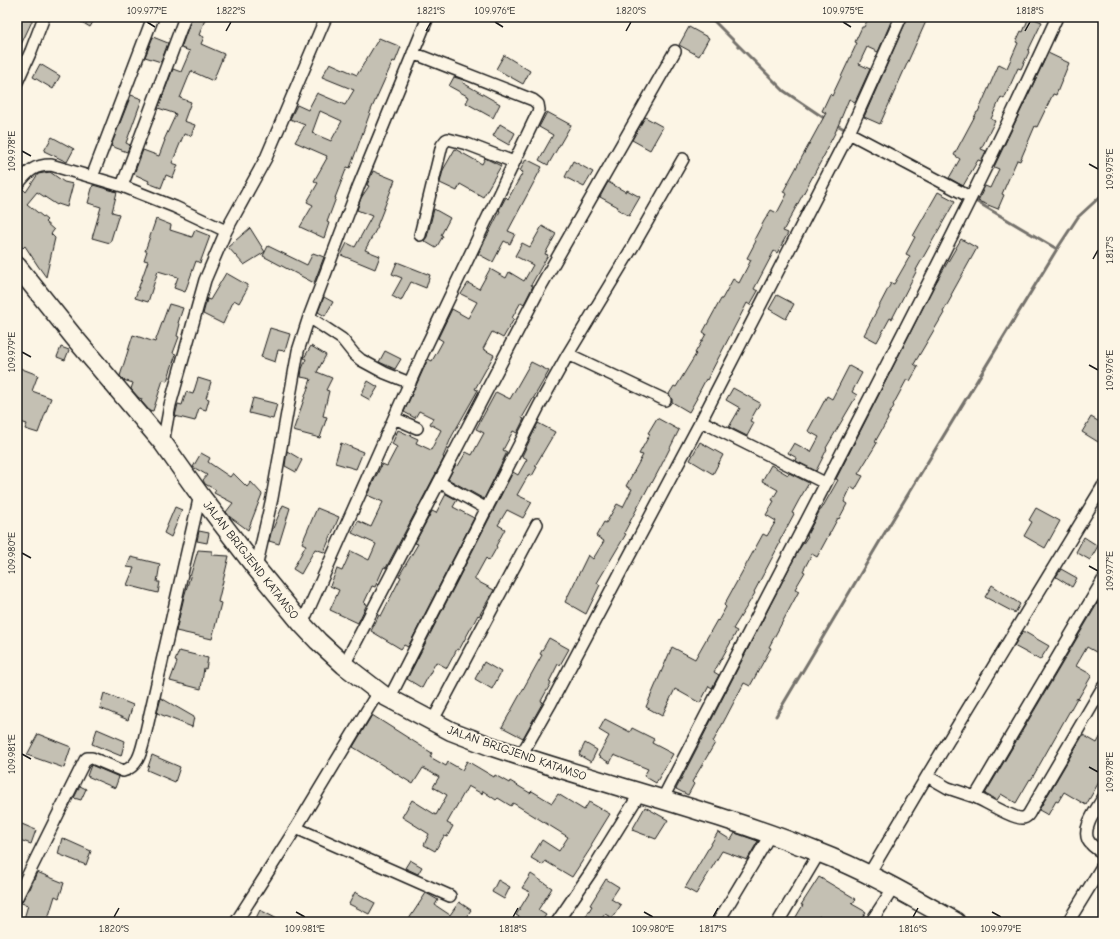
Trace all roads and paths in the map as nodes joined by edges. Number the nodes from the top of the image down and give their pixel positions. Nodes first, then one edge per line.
1 (44, 17) edge
2 (153, 17) edge
3 (185, 17) edge
4 (326, 17) edge
5 (428, 17) edge
6 (901, 17) edge
7 (1057, 17) edge
8 (675, 51) dead end
9 (413, 53) junction
10 (17, 82) edge
11 (849, 133) junction
12 (683, 159) dead end
13 (514, 162) junction
14 (92, 177) junction
15 (17, 184) edge
16 (122, 186) junction
17 (970, 197) junction
18 (226, 231) junction
19 (420, 235) dead end
20 (18, 269) edge
21 (309, 317) junction
22 (568, 354) junction
23 (410, 383) junction
24 (665, 400) dead end
25 (394, 418) junction
26 (701, 421) junction
27 (417, 428) dead end
28 (163, 443) junction
29 (439, 482) junction
30 (825, 483) junction
31 (1103, 486) edge
32 (200, 495) junction
33 (487, 509) junction
34 (537, 524) dead end
35 (256, 568) junction
36 (1103, 580) edge
37 (302, 624) junction
38 (344, 666) junction
39 (1103, 687) edge
40 (383, 695) junction
41 (432, 722) junction
42 (520, 756) junction
43 (927, 776) junction
44 (640, 793) junction
45 (975, 796) junction
46 (1103, 798) edge
47 (662, 800) junction
48 (296, 828) junction
49 (770, 835) junction
50 (819, 853) junction
51 (1103, 853) edge
52 (1103, 865) edge
53 (869, 874) junction
54 (894, 887) junction
55 (450, 896) dead end
56 (17, 897) edge
57 (236, 922) edge
58 (557, 922) edge
59 (718, 922) edge
60 (778, 922) edge
61 (871, 922) edge
62 (956, 922) edge
63 (1068, 922) edge

1 - 10 street
2 - 14 street
3 - 16 street
4 - 18 street
5 - 9 street
6 - 11 street
7 - 17 street
8 - 29 street
9 - 13 street
9 - 21 street
11 - 17 street
11 - 26 street
12 - 22 street
13 - 19 street
13 - 23 street
14 - 15 street
14 - 16 street
16 - 18 street
17 - 30 street
18 - 28 street
20 - 28 highway, JALAN BRIGJEND KATAMSO
21 - 23 street
21 - 35 street
22 - 24 street
22 - 33 street
23 - 25 street
25 - 27 street
25 - 37 street
26 - 30 street
26 - 42 street
28 - 32 highway, JALAN BRIGJEND KATAMSO
29 - 33 street
29 - 38 street
30 - 47 street
31 - 43 street
32 - 35 highway, JALAN BRIGJEND KATAMSO
32 - 56 street
33 - 40 street
34 - 41 street
35 - 37 highway, JALAN BRIGJEND KATAMSO
36 - 45 street
37 - 38 highway, JALAN BRIGJEND KATAMSO
38 - 40 highway, JALAN BRIGJEND KATAMSO
39 - 45 street
40 - 41 highway, JALAN BRIGJEND KATAMSO
40 - 48 street
41 - 42 highway, JALAN BRIGJEND KATAMSO
42 - 44 highway, JALAN BRIGJEND KATAMSO
43 - 45 street
43 - 53 street
44 - 47 highway, JALAN BRIGJEND KATAMSO
44 - 58 street
46 - 51 street
47 - 49 highway, JALAN BRIGJEND KATAMSO
48 - 55 street
48 - 57 street
49 - 50 highway, JALAN BRIGJEND KATAMSO
49 - 59 street
50 - 53 highway, JALAN BRIGJEND KATAMSO
50 - 60 street
52 - 63 street
53 - 54 highway, JALAN BRIGJEND KATAMSO
54 - 61 street
54 - 62 highway, JALAN BRIGJEND KATAMSO

